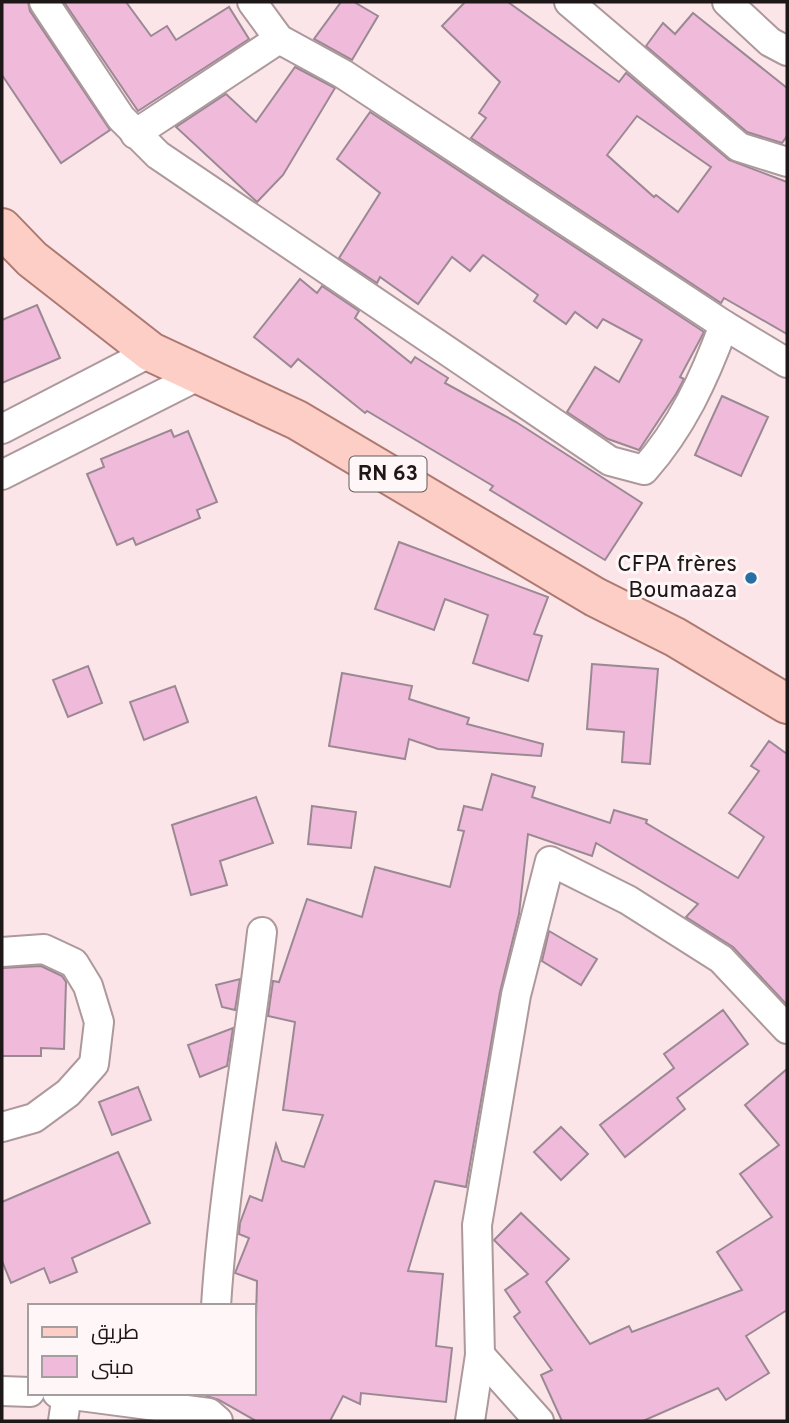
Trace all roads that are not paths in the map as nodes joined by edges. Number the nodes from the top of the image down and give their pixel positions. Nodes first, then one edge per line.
1 (44, 2) edge
2 (252, 2) edge
3 (569, 2) edge
4 (727, 2) edge
5 (279, 39) junction
6 (787, 51) edge
7 (135, 134) junction
8 (787, 162) edge
9 (2, 228) edge
10 (724, 325) junction
11 (151, 352) junction
12 (787, 363) edge
13 (198, 376) junction
14 (2, 429) edge
15 (2, 475) edge
16 (787, 704) edge
17 (262, 932) dead end
18 (2, 952) edge
19 (787, 1029) edge
20 (2, 1127) edge
21 (216, 1304) edge
22 (480, 1355) junction
23 (2, 1391) edge
24 (28, 1392) edge
25 (66, 1395) edge
26 (76, 1395) edge
27 (213, 1409) edge
28 (62, 1421) edge
29 (470, 1421) edge
30 (539, 1421) edge

1 - 7 street
2 - 5 street
3 - 8 street
4 - 6 street
5 - 7 street
5 - 10 street
7 - 10 street
9 - 11 main road, RN 63
10 - 12 street
11 - 13 main road, RN 63
11 - 14 street
13 - 15 street
13 - 16 main road, RN 63
17 - 21 street
18 - 20 street
19 - 22 street
22 - 29 street
22 - 30 street
23 - 24 street
25 - 28 street
26 - 27 street

